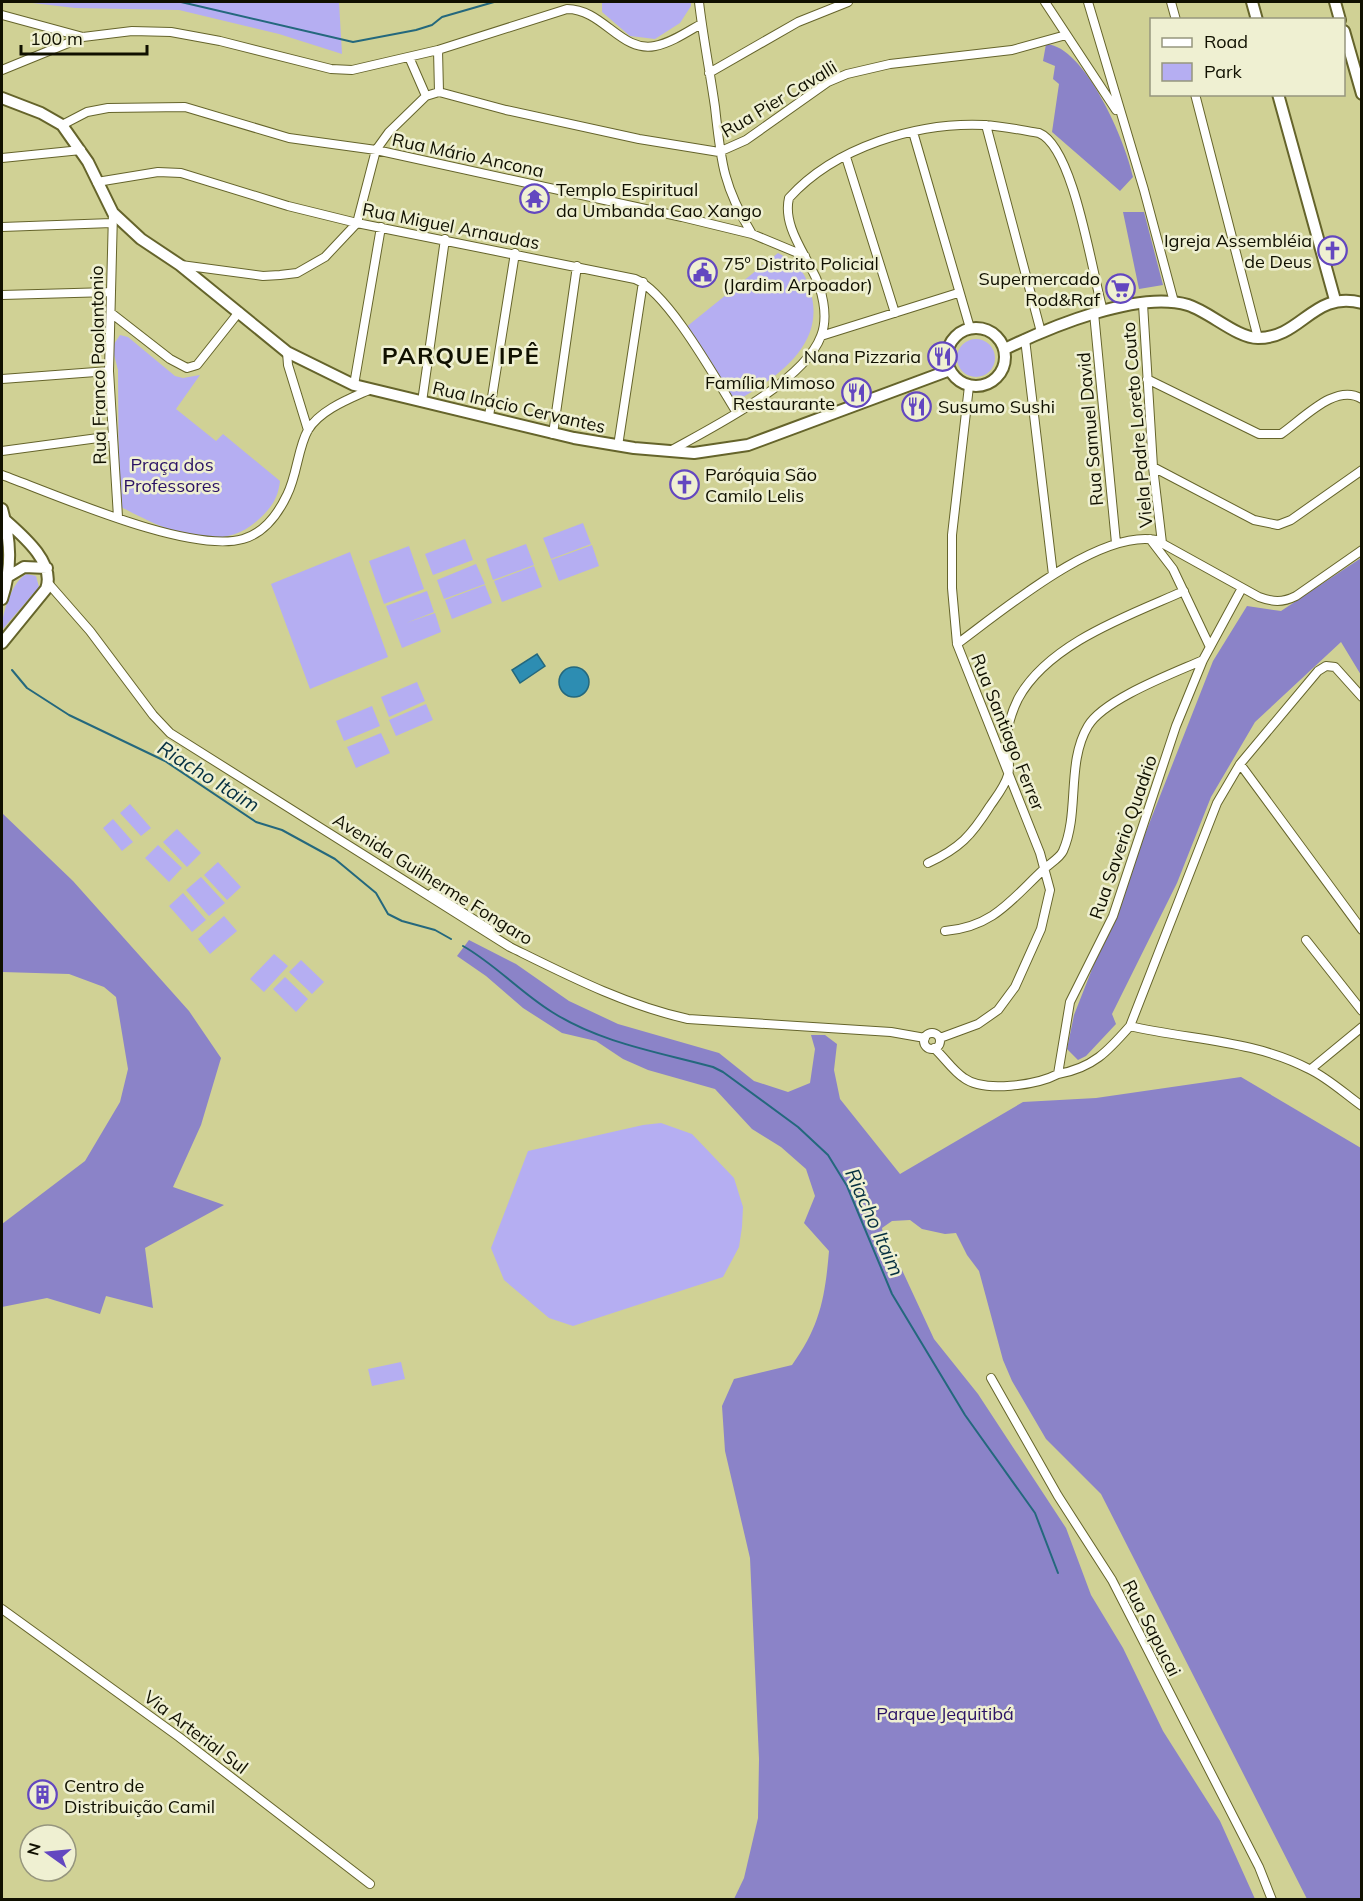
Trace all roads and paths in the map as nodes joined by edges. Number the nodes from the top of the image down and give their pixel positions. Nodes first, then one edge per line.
1 (699, 2) edge
2 (848, 2) edge
3 (1045, 2) edge
4 (1088, 2) edge
5 (1171, 2) edge
6 (1252, 2) edge
7 (1335, 2) edge
8 (2, 15) edge
9 (1175, 18) edge
10 (1256, 18) edge
11 (1339, 18) edge
12 (701, 24) junction
13 (1345, 34) edge
14 (1066, 35) junction
15 (83, 37) junction
16 (438, 50) junction
17 (409, 57) junction
18 (2, 70) edge
19 (709, 73) junction
20 (439, 92) junction
21 (1362, 94) edge
22 (426, 96) junction
23 (1196, 96) edge
24 (1279, 96) edge
25 (2, 98) edge
26 (1120, 116) junction
27 (62, 125) junction
28 (986, 125) junction
29 (913, 132) junction
30 (81, 150) junction
31 (376, 150) junction
32 (718, 152) junction
33 (846, 157) junction
34 (2, 158) edge
35 (97, 182) junction
36 (112, 218) junction
37 (357, 223) junction
38 (381, 226) junction
39 (2, 227) edge
40 (752, 234) junction
41 (445, 239) junction
42 (515, 253) junction
43 (806, 256) junction
44 (180, 265) junction
45 (577, 266) junction
46 (643, 282) junction
47 (110, 292) junction
48 (958, 293) junction
49 (2, 295) edge
50 (1335, 300) junction
51 (1174, 302) junction
52 (1362, 303) edge
53 (1143, 304) junction
54 (239, 312) junction
55 (1099, 312) junction
56 (111, 313) junction
57 (895, 313) junction
58 (970, 328) junction
59 (1041, 332) junction
60 (821, 336) junction
61 (1258, 338) junction
62 (1025, 339) junction
63 (1005, 349) junction
64 (287, 352) junction
65 (950, 370) junction
66 (109, 371) junction
67 (2, 379) edge
68 (1147, 379) junction
69 (354, 385) junction
70 (969, 386) junction
71 (369, 390) junction
72 (1362, 399) edge
73 (422, 402) junction
74 (737, 413) junction
75 (489, 416) junction
76 (308, 430) junction
77 (553, 434) junction
78 (113, 436) junction
79 (618, 446) junction
80 (2, 451) edge
81 (668, 452) junction
82 (1153, 467) junction
83 (1362, 470) edge
84 (2, 476) edge
85 (2, 516) edge
86 (118, 517) junction
87 (1150, 539) junction
88 (1116, 543) junction
89 (1162, 543) junction
90 (1362, 550) edge
91 (47, 568) junction
92 (1053, 575) junction
93 (9, 576) junction
94 (48, 583) junction
95 (1242, 588) junction
96 (1185, 591) junction
97 (2, 599) edge
98 (2, 643) edge
99 (957, 644) junction
100 (1210, 647) junction
101 (1203, 660) junction
102 (1362, 697) edge
103 (1240, 764) junction
104 (1009, 773) junction
105 (928, 863) dead end
106 (1044, 868) junction
107 (1362, 930) edge
108 (945, 931) dead end
109 (1306, 940) dead end
110 (1362, 1011) edge
111 (1130, 1026) junction
112 (1362, 1027) edge
113 (925, 1038) junction
114 (940, 1038) junction
115 (934, 1048) junction
116 (1311, 1069) junction
117 (1058, 1074) junction
118 (1362, 1106) edge
119 (991, 1378) dead end
120 (2, 1609) edge
121 (370, 1884) dead end
122 (1272, 1899) edge

1 - 12 street
2 - 19 street
3 - 14 street
4 - 26 street
5 - 9 street
6 - 10 main road
7 - 11 main road
8 - 15 street
12 - 16 street
12 - 19 street
13 - 21 main road
14 - 26 street
14 - 32 street, Rua Pier Cavalli
15 - 17 street
15 - 18 street
16 - 17 street
16 - 20 street
17 - 22 street
19 - 32 street
20 - 22 street
20 - 32 street, Rua Pier Cavalli
22 - 31 street
23 - 61 street
24 - 50 main road
25 - 27 main road, Rua Inácio Cervantes
26 - 51 street
27 - 30 main road, Rua Inácio Cervantes
27 - 31 street, Rua Mário Ancona
28 - 29 street, Rua Samuel David
28 - 55 street, Rua Samuel David
28 - 59 street
29 - 33 street, Rua Samuel David
29 - 48 street
30 - 34 street
30 - 35 main road, Rua Inácio Cervantes
31 - 37 street
31 - 40 street, Rua Mário Ancona
32 - 40 street
33 - 43 street, Rua Samuel David
33 - 57 street
35 - 36 main road, Rua Inácio Cervantes
35 - 37 street, Rua Miguel Arnaudas
36 - 39 street
36 - 44 main road, Rua Inácio Cervantes
36 - 47 street, Rua Franco Paolantonio
37 - 38 street, Rua Miguel Arnaudas
37 - 44 street
38 - 41 street, Rua Miguel Arnaudas
38 - 69 street
40 - 43 street, Rua Mário Ancona
41 - 42 street, Rua Miguel Arnaudas
41 - 73 street
42 - 45 street, Rua Miguel Arnaudas
42 - 75 street
43 - 60 street
44 - 54 main road, Rua Inácio Cervantes
45 - 46 street, Rua Miguel Arnaudas
45 - 77 street
46 - 74 street
46 - 79 street
47 - 49 street
47 - 56 street, Rua Franco Paolantonio
48 - 57 street
48 - 58 street
50 - 52 main road
50 - 61 main road
51 - 53 main road
51 - 61 main road
53 - 55 main road
53 - 68 street, Viela Padre Loreto Couto
54 - 56 street
54 - 64 main road, Rua Inácio Cervantes
55 - 59 main road
55 - 88 street, Rua Samuel David
56 - 66 street, Rua Franco Paolantonio
57 - 60 street
58 - 63 main road
58 - 65 main road
59 - 62 main road
60 - 74 street
62 - 63 main road
62 - 92 street
63 - 70 main road
64 - 69 main road, Rua Inácio Cervantes
64 - 76 street
65 - 70 main road
65 - 81 main road, Rua Inácio Cervantes
66 - 67 street
66 - 78 street, Rua Franco Paolantonio
68 - 72 street
68 - 82 street, Viela Padre Loreto Couto
69 - 71 main road, Rua Inácio Cervantes
70 - 99 street, Rua Santiago Ferrer
71 - 73 main road, Rua Inácio Cervantes
71 - 76 street
73 - 75 main road, Rua Inácio Cervantes
74 - 81 street
75 - 77 main road, Rua Inácio Cervantes
76 - 86 street
77 - 79 main road, Rua Inácio Cervantes
78 - 80 street
78 - 86 street, Rua Franco Paolantonio
79 - 81 main road, Rua Inácio Cervantes
82 - 83 street
82 - 89 street, Viela Padre Loreto Couto
84 - 86 street
85 - 91 main road
85 - 93 main road
87 - 88 street
87 - 89 street
87 - 96 street
88 - 92 street
89 - 95 street
90 - 95 street
91 - 93 main road
91 - 94 main road
92 - 99 street
93 - 97 main road
94 - 98 main road
94 - 113 street, Avenida Guilherme Fongaro
95 - 100 street, Rua Saverio Quadrio
96 - 100 street
96 - 104 street
99 - 104 street, Rua Santiago Ferrer
100 - 101 street, Rua Saverio Quadrio
101 - 106 street
101 - 117 street, Rua Saverio Quadrio
102 - 103 street
103 - 107 street
103 - 111 street
104 - 105 street
104 - 106 street, Rua Santiago Ferrer
106 - 108 street
106 - 114 street, Rua Santiago Ferrer
109 - 110 street
111 - 116 street
111 - 117 street
112 - 116 street
113 - 114 street
113 - 115 street
114 - 115 street
115 - 117 street
116 - 118 street
119 - 122 street, Rua Sapucai
120 - 121 street, Via Arterial Sul

